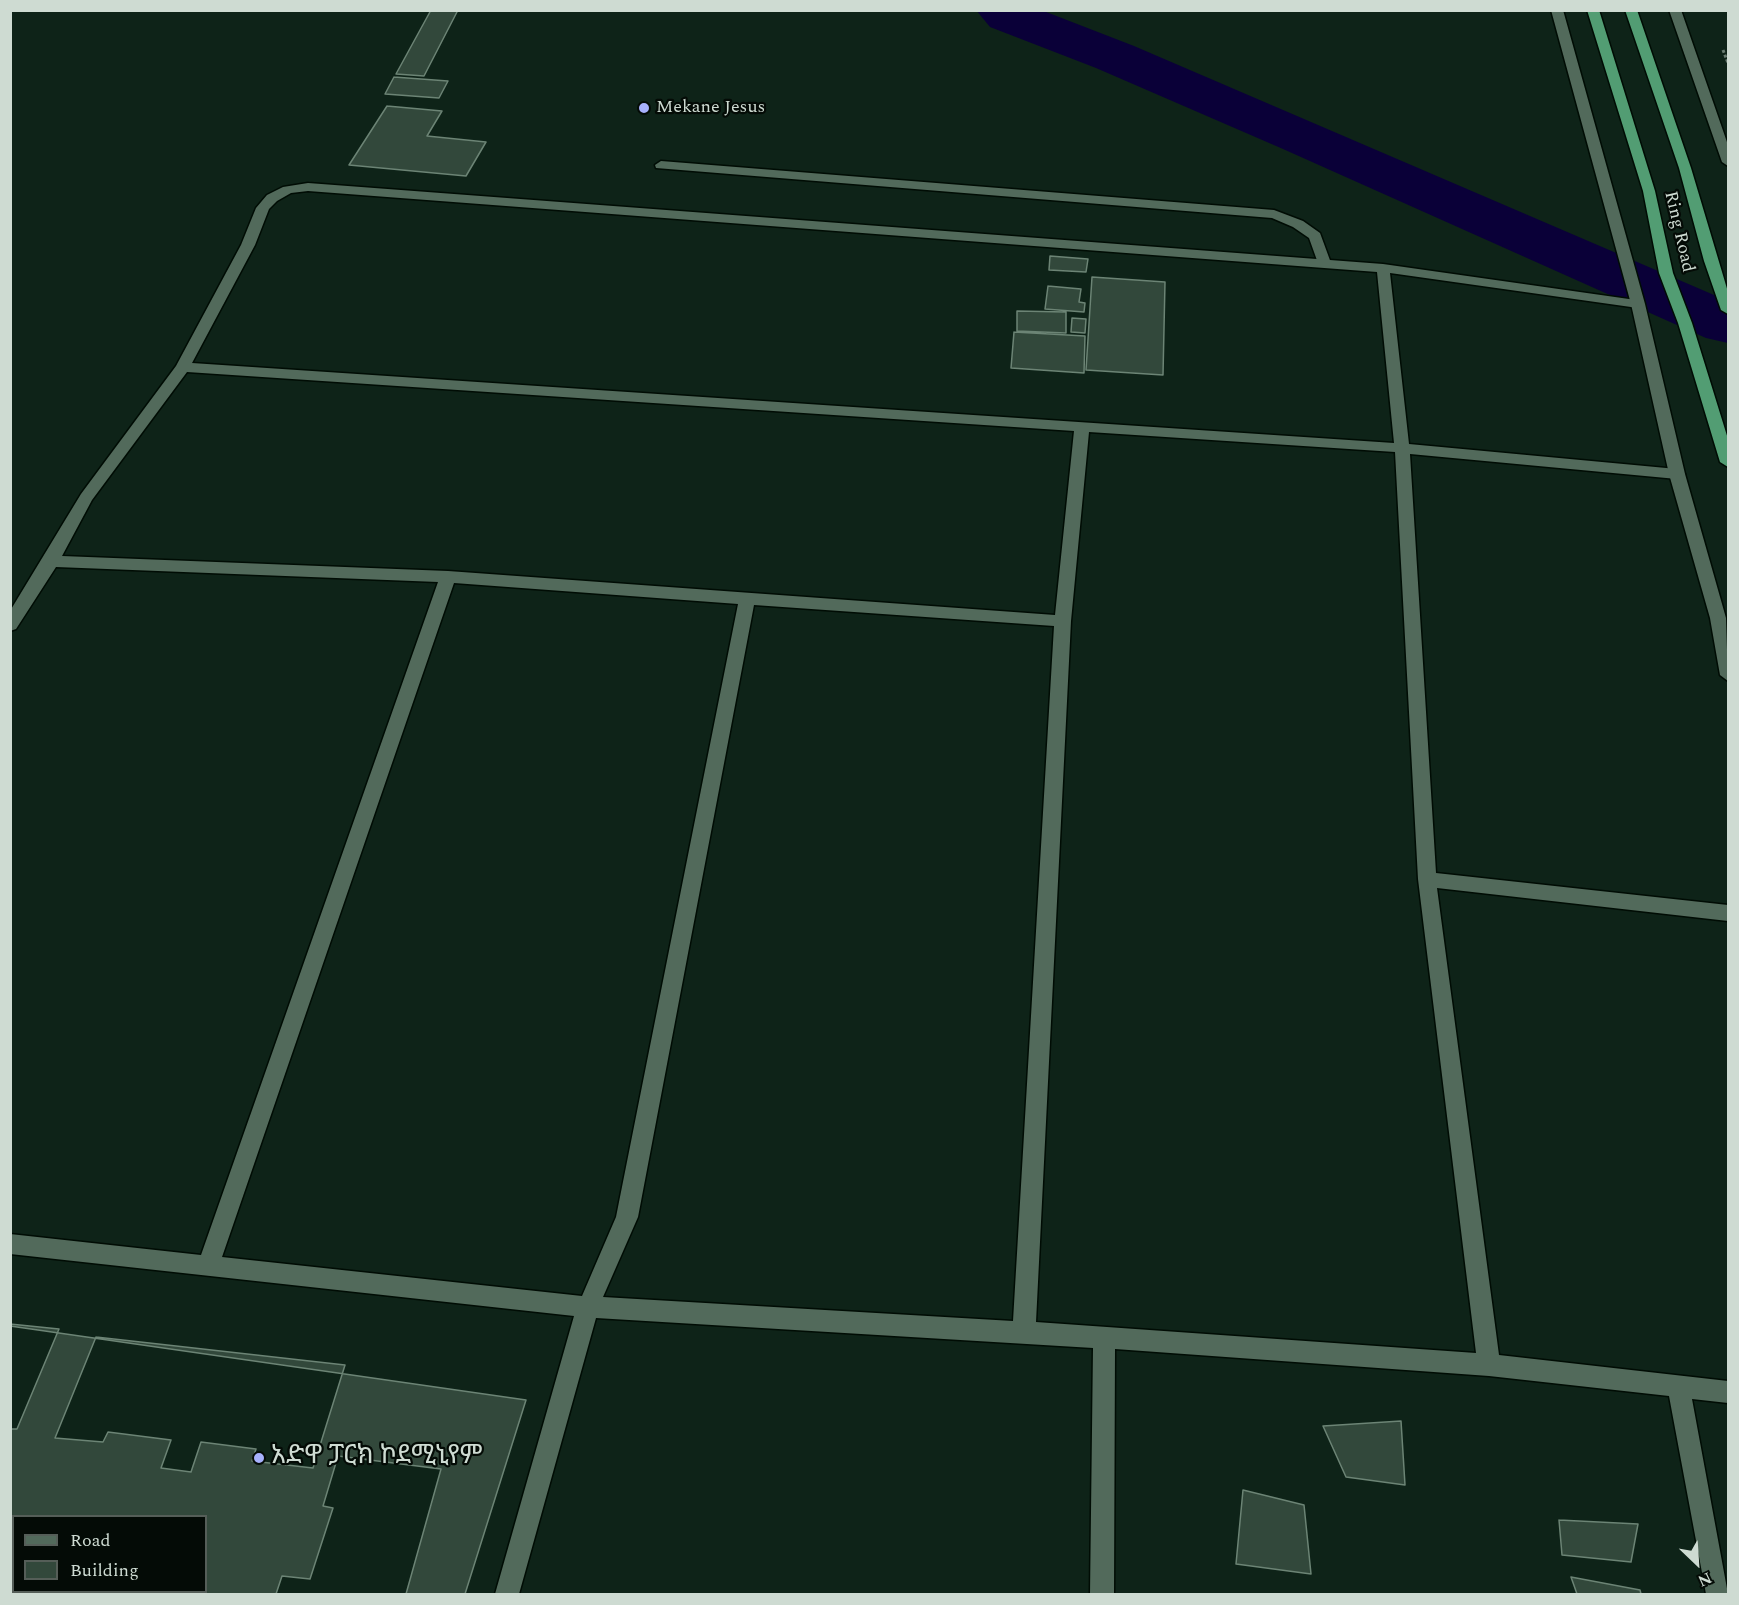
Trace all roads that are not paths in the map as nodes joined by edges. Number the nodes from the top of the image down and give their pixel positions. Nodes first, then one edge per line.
1 (1557, 10) edge
2 (1593, 10) edge
3 (1631, 10) edge
4 (1675, 10) edge
5 (1728, 162) edge
6 (661, 165) dead end
7 (1324, 263) junction
8 (1383, 268) junction
9 (1638, 304) junction
10 (1728, 310) edge
11 (183, 366) junction
12 (1082, 429) junction
13 (1402, 448) junction
14 (1728, 462) edge
15 (1677, 474) junction
16 (51, 561) junction
17 (448, 577) junction
18 (747, 600) junction
19 (1063, 621) junction
20 (10, 625) edge
21 (1728, 675) edge
22 (1427, 879) junction
23 (1728, 913) edge
24 (10, 1244) edge
25 (209, 1264) junction
26 (588, 1306) junction
27 (1024, 1332) junction
28 (1104, 1338) junction
29 (1489, 1365) junction
30 (1678, 1386) junction
31 (1728, 1392) edge
32 (507, 1594) edge
33 (1102, 1594) edge
34 (1718, 1594) edge

1 - 9 street
2 - 14 highway, Ring Road
3 - 10 highway, Ring Road
4 - 5 street
6 - 7 street
7 - 8 street
7 - 11 street
8 - 9 street
8 - 13 street
9 - 15 street
11 - 12 street
11 - 16 street
12 - 13 street
12 - 19 street
13 - 15 street
13 - 22 street
15 - 21 street
16 - 17 street
16 - 20 street
17 - 18 street
17 - 25 street
18 - 19 street
18 - 26 street
19 - 27 street
22 - 23 street
22 - 29 street
24 - 25 street
25 - 26 street
26 - 27 street
26 - 32 street
27 - 28 street
28 - 29 street
28 - 33 street
29 - 30 street
30 - 31 street
30 - 34 street

